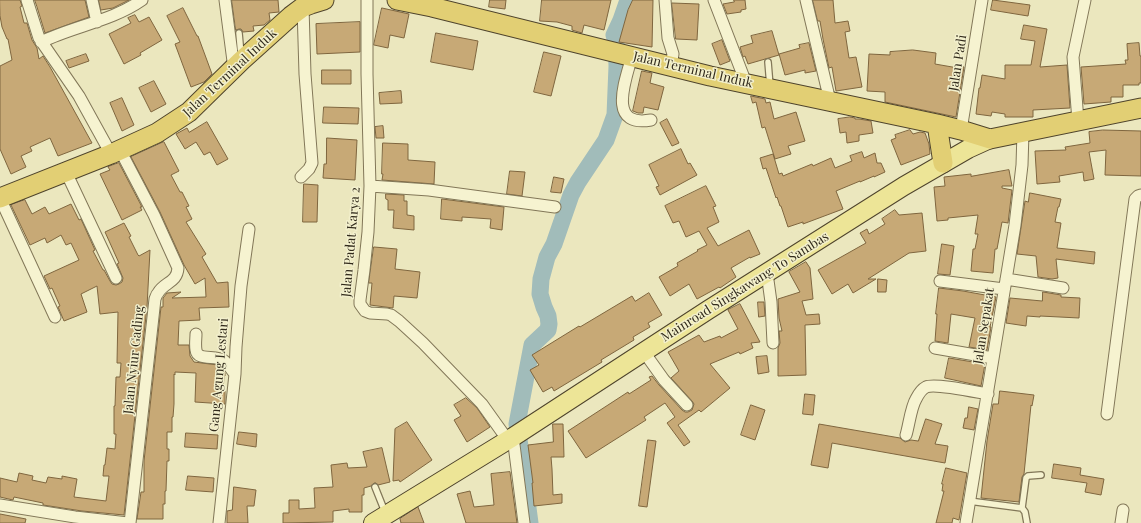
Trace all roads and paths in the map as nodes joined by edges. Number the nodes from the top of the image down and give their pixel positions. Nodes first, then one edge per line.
1 (27, 0) edge
2 (92, 0) edge
3 (142, 0) edge
4 (225, 0) edge
5 (324, 0) edge
6 (367, 0) edge
7 (397, 0) edge
8 (665, 0) edge
9 (714, 0) edge
10 (806, 0) edge
11 (982, 0) edge
12 (1085, 0) edge
13 (303, 7) junction
14 (97, 22) junction
15 (239, 33) dead end
16 (41, 42) junction
17 (625, 54) junction
18 (768, 62) dead end
19 (238, 65) junction
20 (672, 66) junction
21 (746, 83) junction
22 (770, 88) junction
23 (830, 101) junction
24 (1141, 108) edge
25 (650, 120) dead end
26 (1078, 121) junction
27 (937, 124) junction
28 (961, 130) junction
29 (1023, 132) junction
30 (990, 139) junction
31 (116, 152) junction
32 (943, 163) junction
33 (66, 172) junction
34 (301, 177) dead end
35 (370, 186) junction
36 (1141, 195) edge
37 (0, 198) edge
38 (555, 207) dead end
39 (249, 229) dead end
40 (767, 273) junction
41 (116, 278) dead end
42 (940, 281) dead end
43 (1005, 284) junction
44 (1063, 288) dead end
45 (55, 317) dead end
46 (196, 334) dead end
47 (773, 343) dead end
48 (935, 348) dead end
49 (644, 352) junction
50 (993, 358) junction
51 (235, 374) junction
52 (988, 394) junction
53 (687, 405) dead end
54 (1107, 414) dead end
55 (514, 435) junction
56 (906, 435) dead end
57 (1041, 476) dead end
58 (375, 488) dead end
59 (969, 501) junction
60 (0, 505) edge
61 (1022, 508) junction
62 (1123, 510) dead end
63 (380, 519) edge
64 (74, 520) edge
65 (129, 523) edge
66 (219, 523) edge
67 (524, 523) edge
68 (966, 523) edge
69 (1027, 523) edge
70 (1121, 523) edge

1 - 16 street, Jalan Nyiur Gading
2 - 14 street
3 - 14 street
4 - 19 street
5 - 13 highway, Jalan Terminal Induk
6 - 35 street, Jalan Padat Karya 2
7 - 17 highway, Jalan Terminal Induk
8 - 20 street
9 - 21 street
10 - 23 street
11 - 28 street, Jalan Padi
12 - 26 street
13 - 19 highway, Jalan Terminal Induk
13 - 34 street
14 - 16 street
15 - 19 lane
16 - 31 street, Jalan Nyiur Gading
17 - 20 highway, Jalan Terminal Induk
17 - 25 street
18 - 22 lane
19 - 31 highway, Jalan Terminal Induk
20 - 21 highway, Jalan Terminal Induk
21 - 22 highway, Jalan Terminal Induk
22 - 23 highway, Jalan Terminal Induk
23 - 27 highway, Jalan Terminal Induk
24 - 26 highway, Mainroad Singkawang To Sambas
26 - 29 highway, Mainroad Singkawang To Sambas
27 - 28 highway, Jalan Terminal Induk
27 - 32 highway
28 - 30 highway, Jalan Terminal Induk
29 - 30 highway, Mainroad Singkawang To Sambas
29 - 43 street, Jalan Sepakat
30 - 32 main road, Mainroad Singkawang To Sambas
31 - 33 highway, Jalan Terminal Induk
31 - 65 street, Jalan Nyiur Gading
32 - 40 main road, Mainroad Singkawang To Sambas
33 - 37 highway, Jalan Terminal Induk
33 - 41 street
35 - 38 street
35 - 55 street, Jalan Padat Karya 2
36 - 54 street
37 - 45 street
39 - 51 street, Gang Agung Lestari
40 - 47 street
40 - 49 main road, Mainroad Singkawang To Sambas
42 - 43 street
43 - 44 street
43 - 50 street, Jalan Sepakat
46 - 51 street
48 - 50 street
49 - 53 street
49 - 55 main road, Mainroad Singkawang To Sambas
50 - 52 street, Jalan Sepakat
51 - 66 street, Gang Agung Lestari
52 - 56 street
52 - 59 street, Jalan Sepakat
55 - 63 main road, Mainroad Singkawang To Sambas
55 - 67 street
57 - 61 lane
58 - 63 lane
59 - 61 lane
59 - 68 street, Jalan Sepakat
60 - 64 street
61 - 69 lane
62 - 70 street
64 - 65 street

